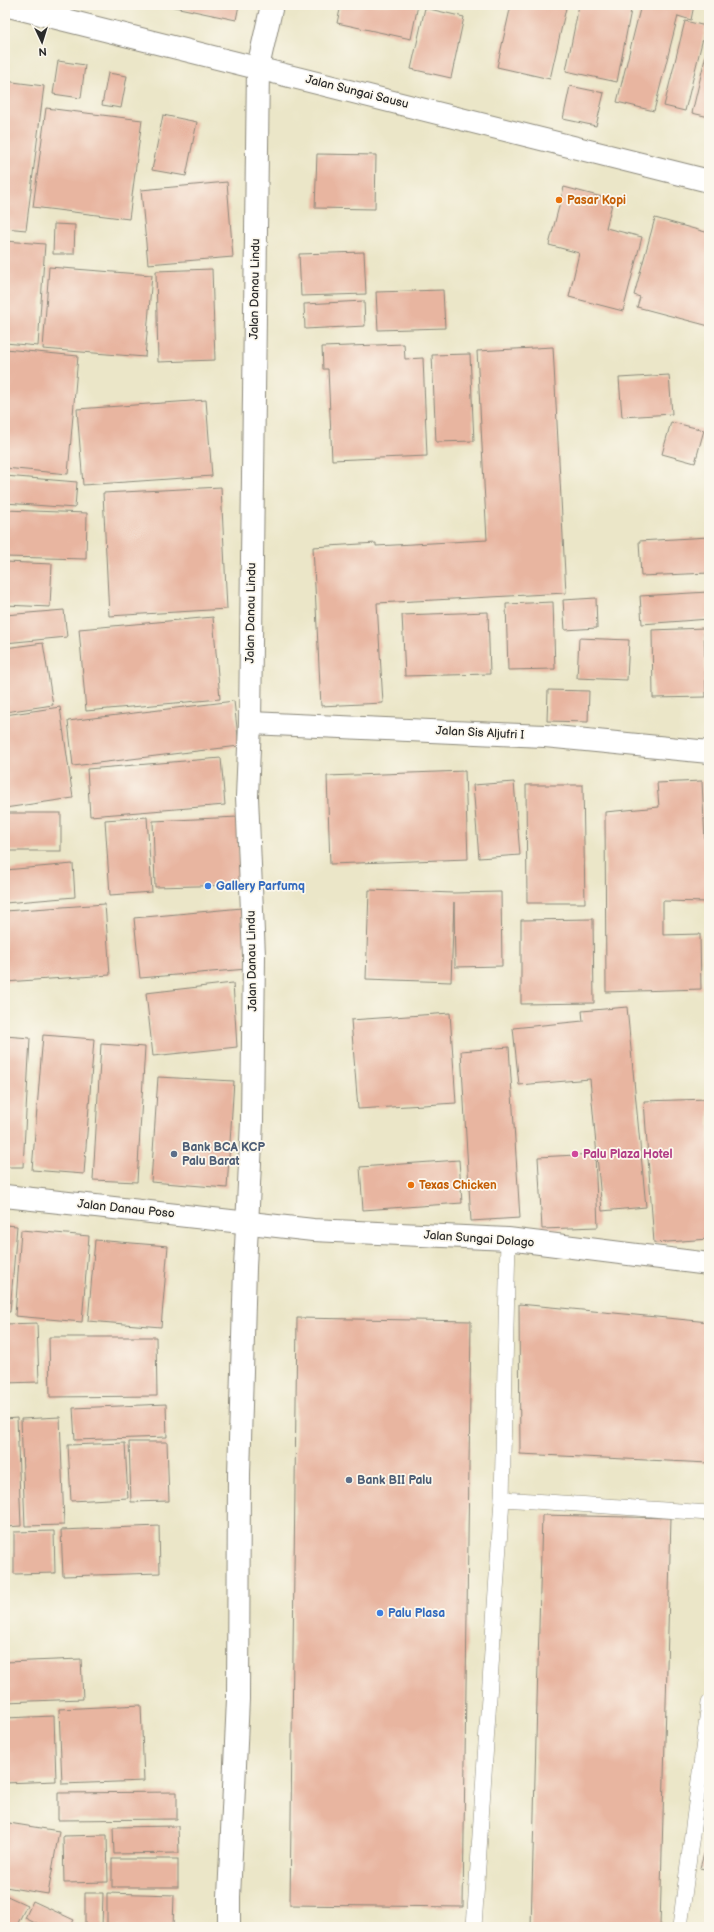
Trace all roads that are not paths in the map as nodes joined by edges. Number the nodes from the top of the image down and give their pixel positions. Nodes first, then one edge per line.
1 (5, 5) edge
2 (272, 5) edge
3 (258, 67) junction
4 (709, 181) edge
5 (250, 723) junction
6 (709, 752) edge
7 (5, 1196) edge
8 (248, 1222) junction
9 (508, 1239) junction
10 (709, 1264) edge
11 (502, 1499) junction
12 (709, 1512) edge
13 (709, 1703) edge
14 (229, 1927) edge
15 (474, 1927) edge
16 (680, 1927) edge

1 - 3 street, Jalan Sungai Sausu
2 - 3 street, Jalan Danau Lindu
3 - 4 street, Jalan Sungai Sausu
3 - 5 street, Jalan Danau Lindu
5 - 6 street, Jalan Sis Aljufri I
5 - 8 street, Jalan Danau Lindu
7 - 8 street, Jalan Danau Poso
8 - 9 street, Jalan Sungai Dolago
8 - 14 street, Jalan Danau Lindu
9 - 10 street, Jalan Sungai Dolago
9 - 11 lane
11 - 12 lane
11 - 15 lane
13 - 16 lane

